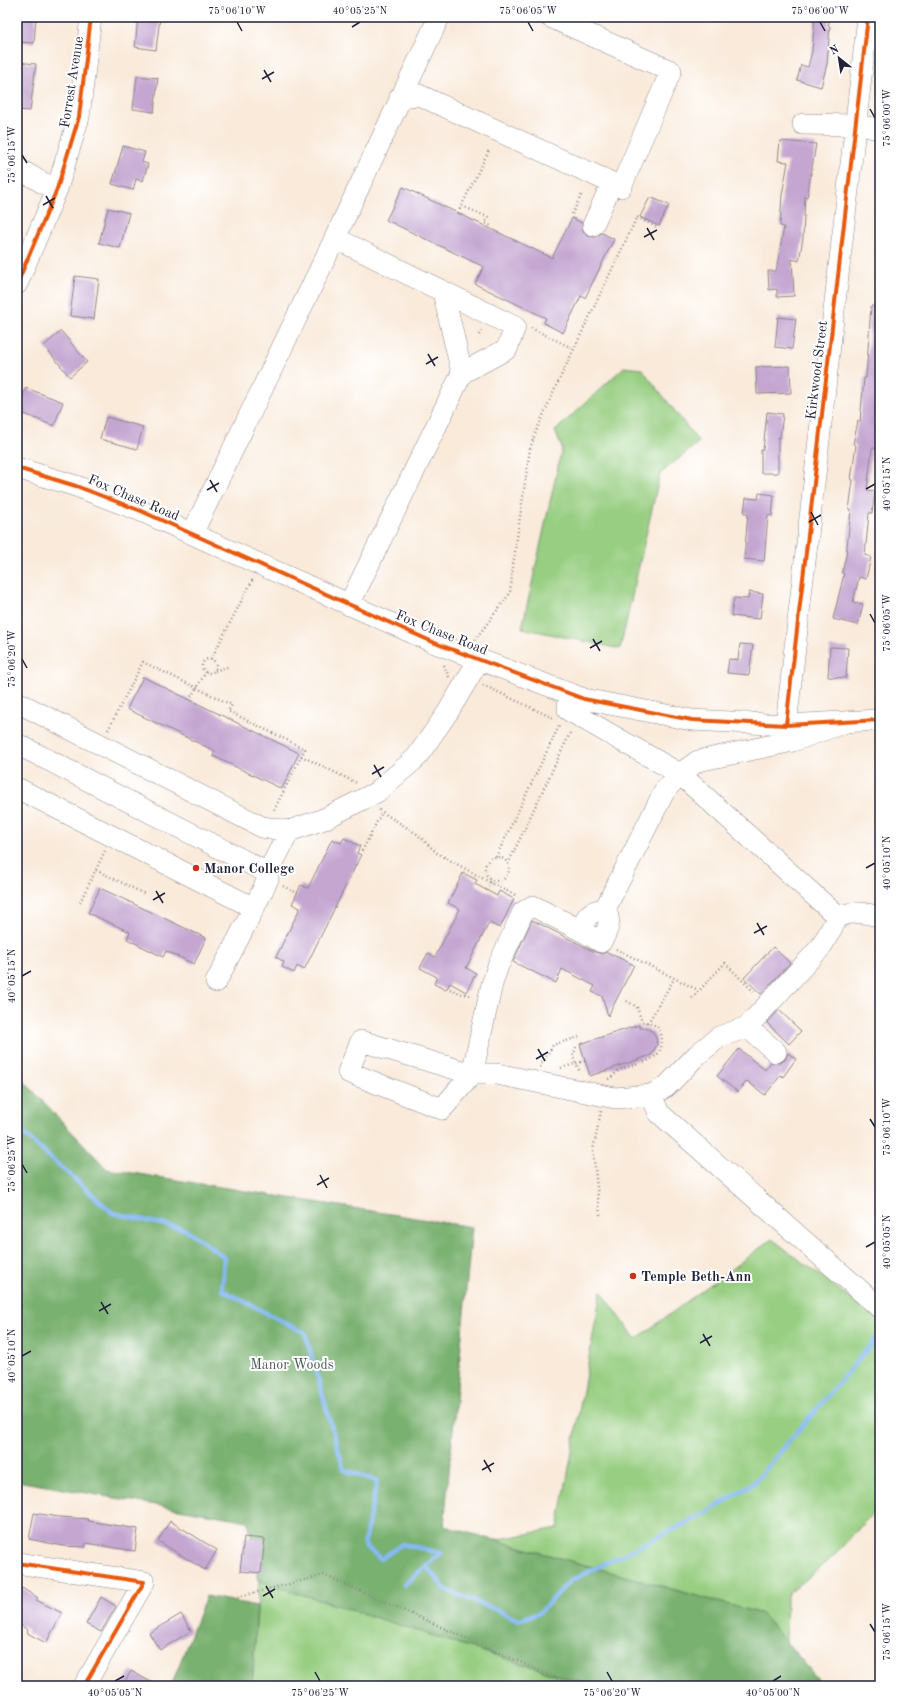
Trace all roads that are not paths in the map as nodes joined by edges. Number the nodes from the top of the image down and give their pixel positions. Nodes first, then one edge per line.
1 (91, 17) edge
2 (439, 17) edge
3 (550, 17) edge
4 (868, 17) edge
5 (400, 96) junction
6 (804, 124) dead end
7 (856, 125) junction
8 (880, 129) edge
9 (17, 168) edge
10 (612, 183) junction
11 (57, 189) junction
12 (593, 225) dead end
13 (335, 238) junction
14 (17, 284) edge
15 (443, 292) junction
16 (462, 373) junction
17 (17, 468) edge
18 (192, 534) junction
19 (349, 605) junction
20 (476, 651) junction
21 (569, 694) junction
22 (17, 702) edge
23 (880, 720) edge
24 (846, 722) junction
25 (786, 725) junction
26 (17, 744) edge
27 (680, 774) junction
28 (17, 788) edge
29 (289, 830) junction
30 (268, 873) junction
31 (254, 908) junction
32 (605, 910) junction
33 (838, 917) junction
34 (880, 917) edge
35 (582, 932) junction
36 (216, 982) dead end
37 (747, 1027) junction
38 (776, 1052) dead end
39 (472, 1074) junction
40 (651, 1095) junction
41 (880, 1308) edge
42 (17, 1563) edge
43 (84, 1686) edge

1 - 11 street, Forrest Avenue
2 - 5 street
3 - 10 street
4 - 7 street, Kirkwood Street
5 - 10 street
5 - 13 street
6 - 7 street
7 - 8 street
7 - 25 street, Kirkwood Street
9 - 11 street
10 - 12 street
11 - 14 street, Forrest Avenue
13 - 15 street
13 - 18 street
15 - 16 street
15 - 16 street
16 - 19 street
17 - 18 street, Fox Chase Road
18 - 19 street, Fox Chase Road
19 - 20 street, Fox Chase Road
20 - 21 street, Fox Chase Road
20 - 29 street
21 - 25 street, Fox Chase Road
21 - 27 street
22 - 29 street
23 - 24 street, Fox Chase Road
24 - 25 street, Fox Chase Road
24 - 27 street
26 - 30 street
27 - 32 street
27 - 33 street
28 - 31 street
29 - 30 street
30 - 31 street
31 - 36 street
32 - 35 street
32 - 35 street
33 - 34 street
33 - 37 street
35 - 39 street
37 - 38 street
37 - 40 street
39 - 39 street
39 - 40 street
40 - 41 street
42 - 43 street

